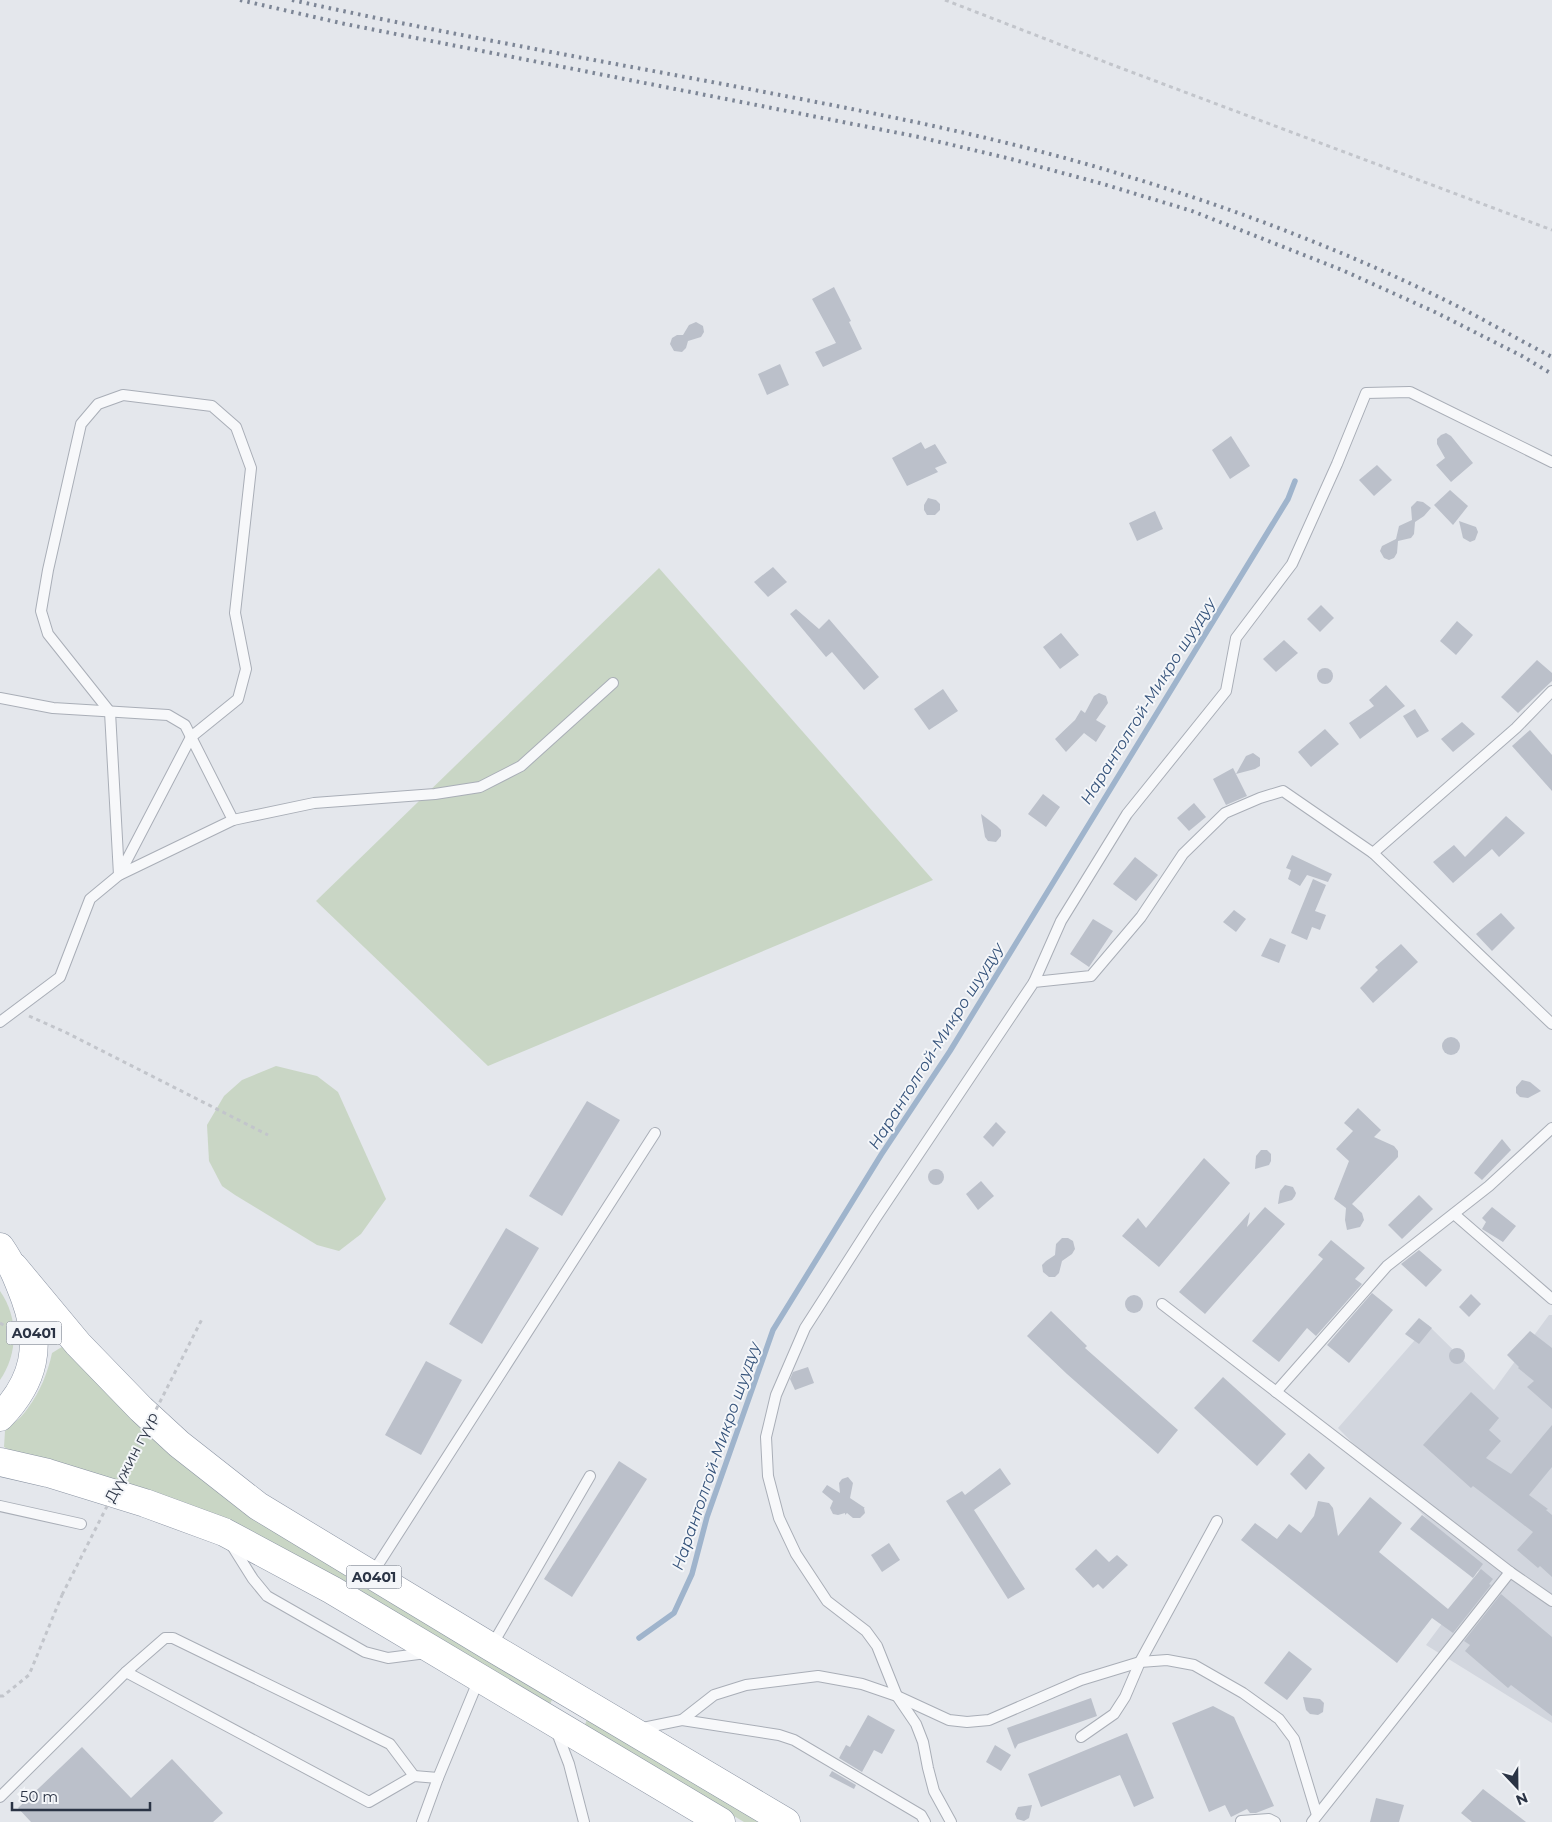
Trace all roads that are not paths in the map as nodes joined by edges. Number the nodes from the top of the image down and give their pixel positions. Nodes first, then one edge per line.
1 (1552, 462) edge
2 (612, 683) dead end
3 (1552, 691) edge
4 (0, 698) edge
5 (110, 712) junction
6 (191, 737) junction
7 (233, 820) junction
8 (1373, 853) junction
9 (119, 875) junction
10 (1034, 982) junction
11 (0, 1022) edge
12 (1552, 1024) edge
13 (1552, 1128) edge
14 (655, 1133) dead end
15 (1454, 1214) junction
16 (7, 1257) edge
17 (1552, 1299) edge
18 (1162, 1304) dead end
19 (1276, 1392) junction
20 (0, 1417) edge
21 (0, 1462) edge
22 (590, 1476) dead end
23 (0, 1506) edge
24 (1216, 1521) dead end
25 (81, 1524) dead end
26 (224, 1532) junction
27 (1510, 1572) junction
28 (371, 1575) junction
29 (1552, 1602) edge
30 (491, 1647) junction
31 (436, 1652) junction
32 (1140, 1662) junction
33 (126, 1672) junction
34 (480, 1678) junction
35 (897, 1696) junction
36 (584, 1703) junction
37 (682, 1720) junction
38 (560, 1726) junction
39 (631, 1730) junction
40 (1081, 1736) dead end
41 (414, 1776) junction
42 (438, 1778) junction
43 (0, 1797) edge
44 (1314, 1818) edge
45 (1241, 1821) edge
46 (422, 1822) edge
47 (583, 1822) edge
48 (721, 1822) edge
49 (786, 1822) edge
50 (925, 1822) edge
51 (951, 1822) edge
52 (1275, 1822) edge

1 - 10 lane
2 - 7 lane
3 - 8 lane
4 - 5 lane
5 - 6 lane
5 - 6 lane
5 - 9 lane
6 - 7 lane
6 - 9 lane
7 - 9 lane
8 - 10 lane
8 - 12 lane
9 - 11 lane
10 - 35 lane
13 - 15 lane
14 - 28 lane
15 - 17 lane
15 - 19 lane
16 - 20 highway, A0401
16 - 28 highway, A0401
18 - 19 lane
19 - 27 lane
21 - 26 highway, A0401
22 - 30 lane
23 - 25 lane
24 - 32 lane
26 - 31 highway, A0401
26 - 31 lane
27 - 29 lane
27 - 44 lane
28 - 30 highway, A0401
30 - 36 highway, A0401
31 - 34 highway, A0401
32 - 35 lane
32 - 40 lane
32 - 44 lane
33 - 41 lane
33 - 41 lane
33 - 43 lane
34 - 38 highway, A0401
34 - 42 lane
35 - 37 lane
35 - 51 lane
36 - 38 highway
36 - 39 highway, A0401
37 - 39 lane
37 - 50 lane
38 - 47 lane
38 - 48 highway, A0401
39 - 49 highway, A0401
41 - 42 lane
42 - 46 lane
45 - 52 lane

